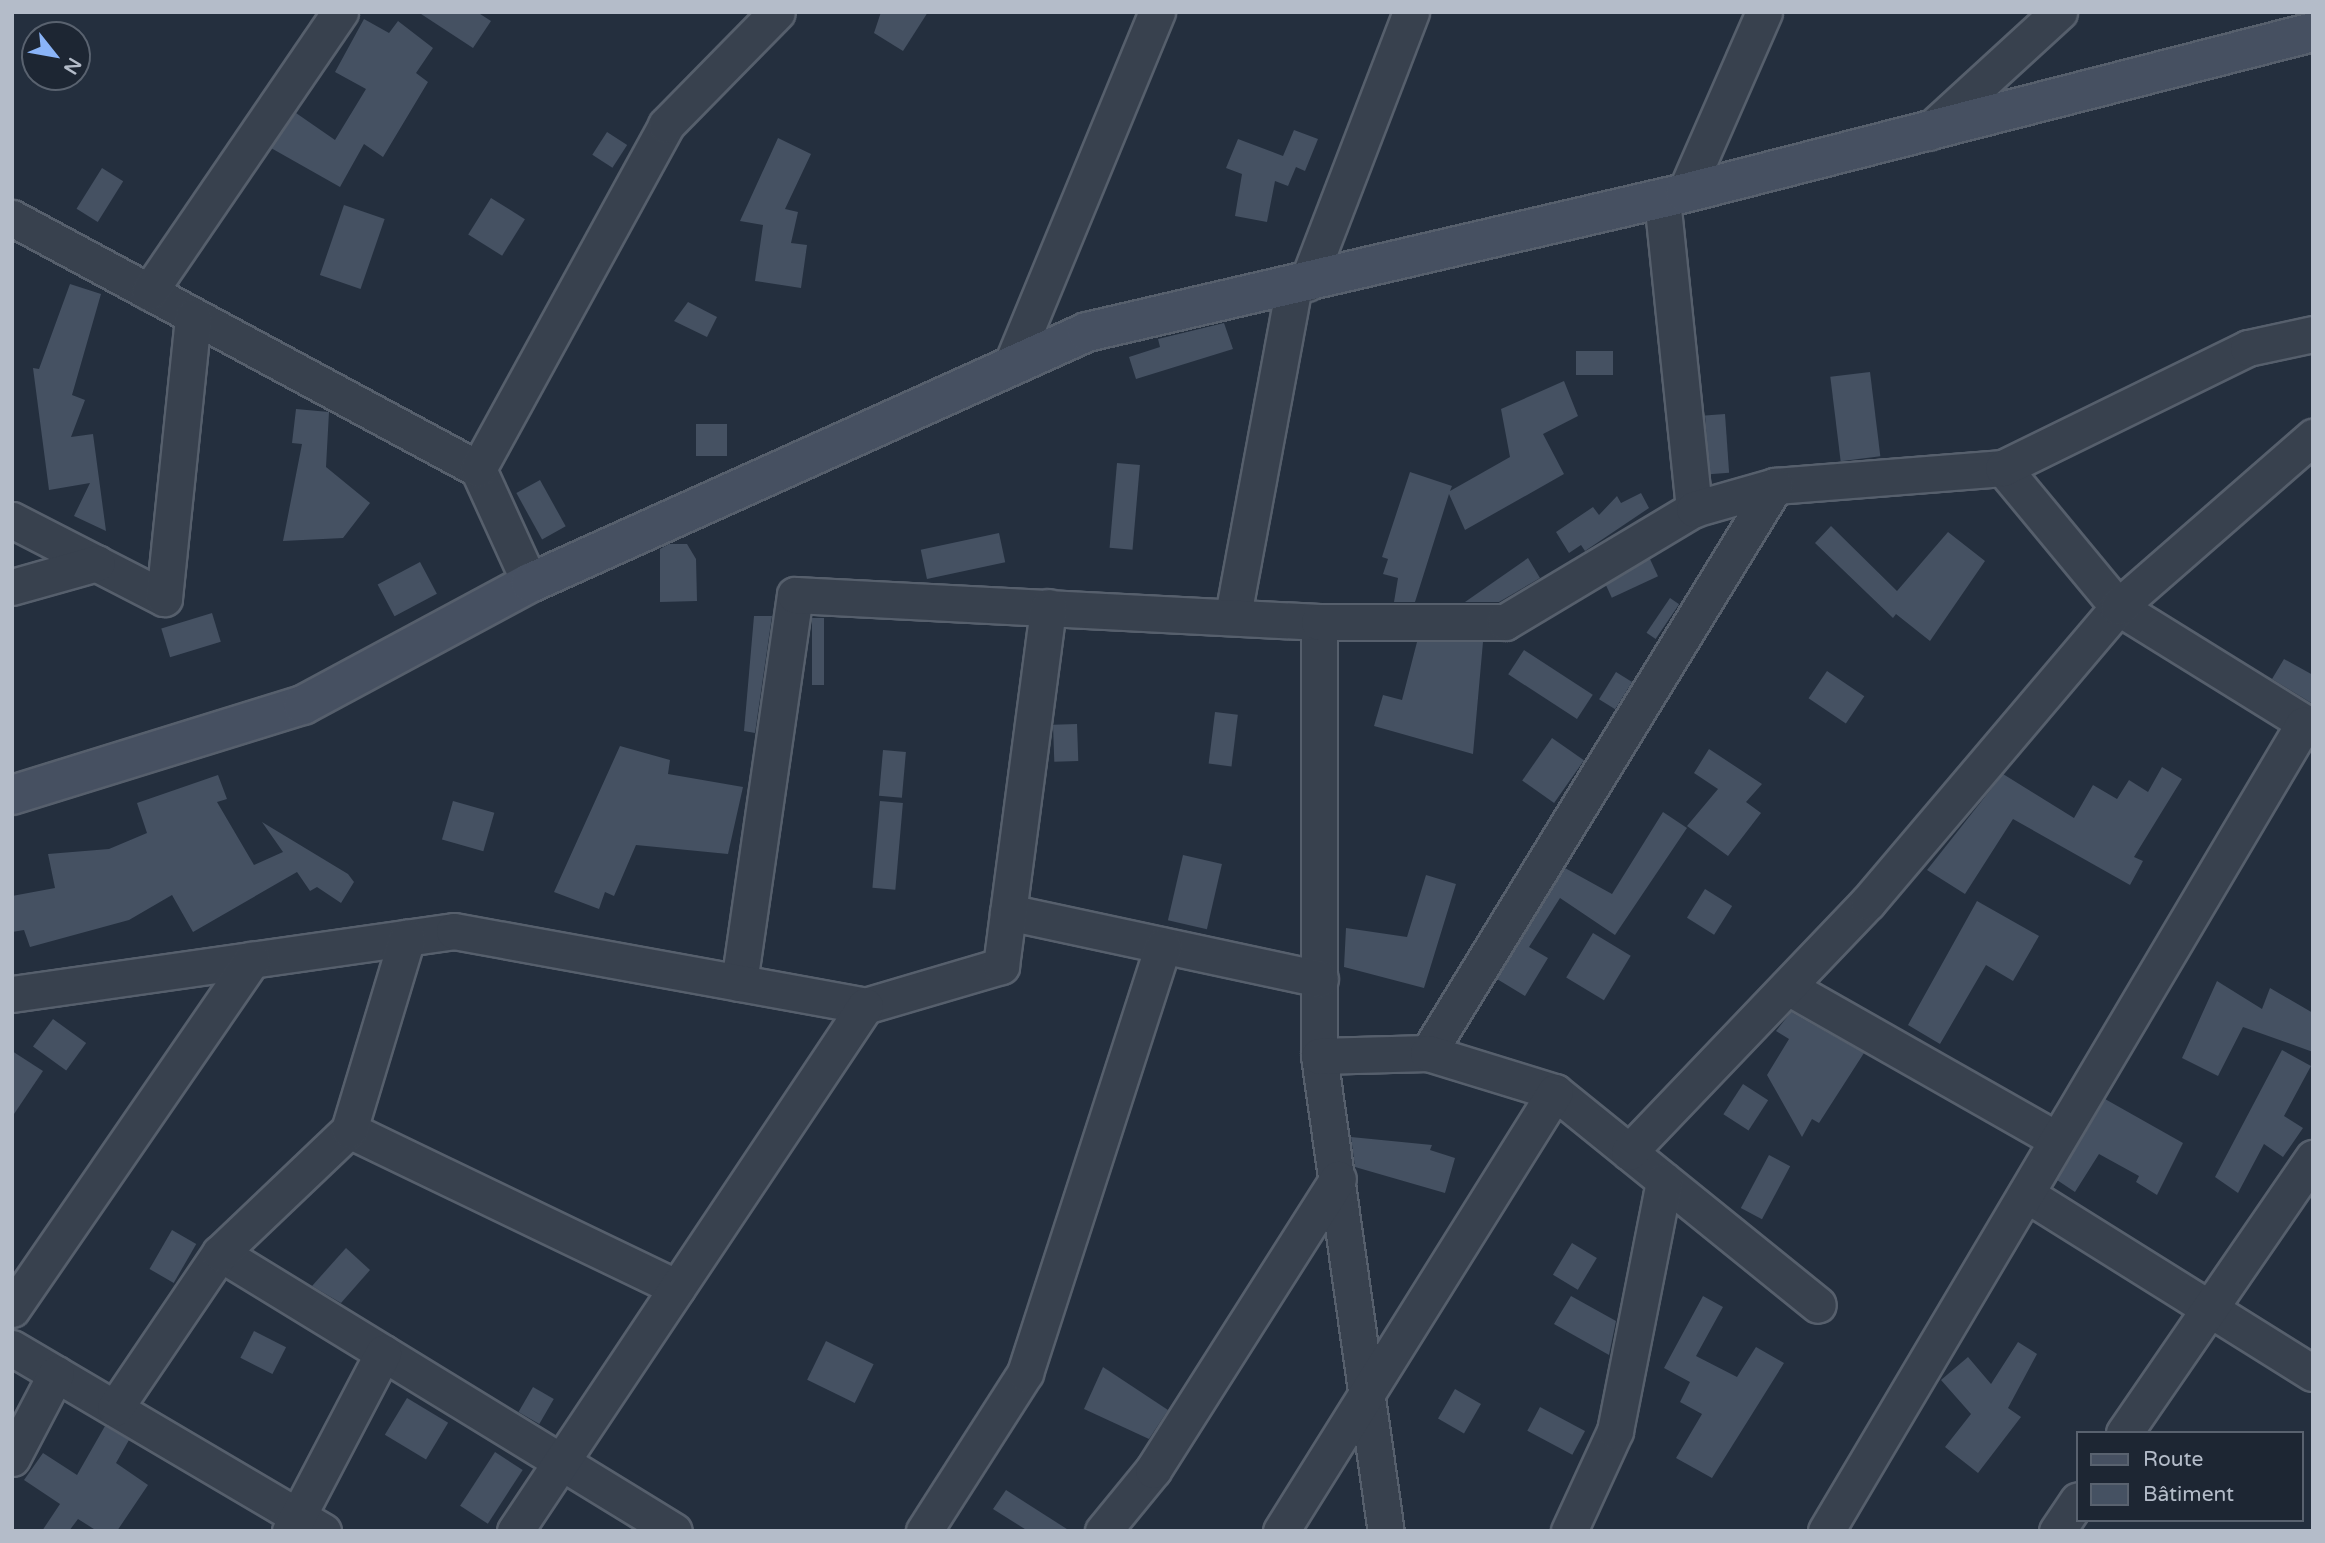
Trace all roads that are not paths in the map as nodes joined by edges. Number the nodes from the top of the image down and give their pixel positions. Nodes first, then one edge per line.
1 (340, 12) edge
2 (1157, 12) edge
3 (1411, 12) edge
4 (1764, 12) edge
5 (2059, 12) edge
6 (762, 16) edge
7 (2313, 32) edge
8 (1928, 132) junction
9 (1674, 196) junction
10 (12, 218) edge
11 (1301, 284) junction
12 (149, 292) junction
13 (193, 316) junction
14 (2313, 334) edge
15 (1011, 366) junction
16 (2313, 437) edge
17 (2003, 468) junction
18 (478, 469) junction
19 (1775, 486) junction
20 (1694, 509) junction
21 (12, 520) edge
22 (97, 563) junction
23 (530, 583) junction
24 (12, 587) edge
25 (1048, 607) junction
26 (2118, 607) junction
27 (1233, 615) junction
28 (1319, 622) junction
29 (2308, 726) edge
30 (12, 795) edge
31 (1008, 912) junction
32 (407, 938) junction
33 (1163, 946) junction
34 (252, 960) junction
35 (1320, 979) junction
36 (739, 983) junction
37 (1788, 987) junction
38 (12, 994) edge
39 (865, 1006) junction
40 (1428, 1053) junction
41 (1320, 1056) junction
42 (1555, 1092) junction
43 (349, 1130) junction
44 (2057, 1140) junction
45 (1629, 1152) junction
46 (2313, 1158) edge
47 (1338, 1178) junction
48 (1664, 1181) junction
49 (2026, 1194) junction
50 (220, 1253) junction
51 (677, 1288) junction
52 (1818, 1305) dead end
53 (12, 1309) edge
54 (2209, 1309) junction
55 (12, 1348) edge
56 (383, 1353) junction
57 (2313, 1373) edge
58 (56, 1374) junction
59 (1369, 1381) junction
60 (115, 1408) junction
61 (2125, 1431) edge
62 (12, 1458) edge
63 (561, 1462) junction
64 (2076, 1503) edge
65 (303, 1526) edge
66 (515, 1531) edge
67 (674, 1531) edge
68 (924, 1531) edge
69 (1103, 1531) edge
70 (1281, 1531) edge
71 (1387, 1531) edge
72 (1569, 1531) edge
73 (1826, 1531) edge
74 (2057, 1531) edge

1 - 12 street
2 - 15 street
3 - 11 street
4 - 9 street
5 - 8 street
6 - 18 street
7 - 8 street
8 - 9 street
9 - 11 street
9 - 20 street
10 - 12 street
11 - 15 street
11 - 27 street
12 - 13 street
13 - 18 street
13 - 22 street
14 - 17 street
15 - 23 street
16 - 26 street
17 - 19 street
17 - 26 street
18 - 23 street
19 - 20 street
19 - 40 street
20 - 28 street
21 - 22 street
22 - 24 street
23 - 30 street
25 - 27 street
25 - 31 street
25 - 36 street
26 - 29 street
26 - 37 street
27 - 28 street
28 - 35 street
29 - 44 street
31 - 33 street
31 - 39 street
32 - 34 street
32 - 36 street
32 - 43 street
33 - 35 street
33 - 68 street
34 - 38 street
34 - 53 street
35 - 41 street
36 - 39 street
37 - 44 street
37 - 45 street
39 - 51 street
40 - 41 street
40 - 42 street
41 - 47 street
42 - 45 street
42 - 59 street
43 - 50 street
43 - 51 street
44 - 49 street
45 - 48 street
46 - 54 street
47 - 59 street
47 - 69 street
48 - 52 street
48 - 72 street
49 - 54 street
49 - 73 street
50 - 56 street
50 - 60 street
51 - 63 street
54 - 57 street
54 - 61 street
55 - 58 street
56 - 63 street
56 - 65 street
58 - 60 street
58 - 62 street
59 - 70 street
59 - 71 street
60 - 65 street
63 - 66 street
63 - 67 street
64 - 74 street

